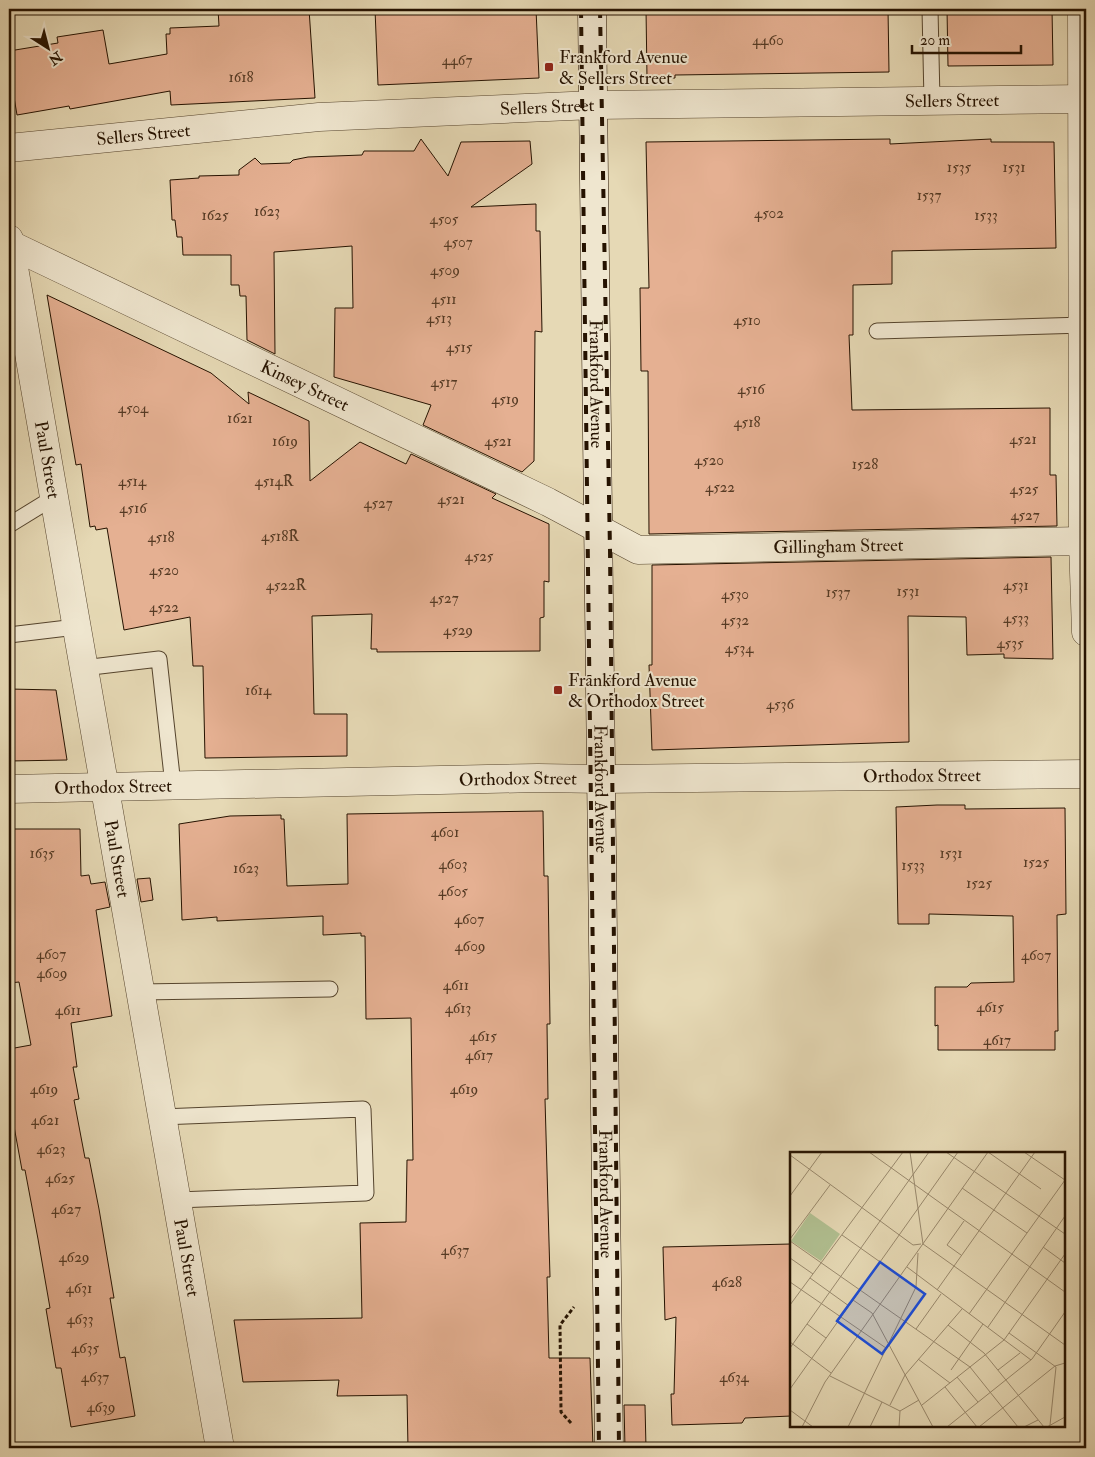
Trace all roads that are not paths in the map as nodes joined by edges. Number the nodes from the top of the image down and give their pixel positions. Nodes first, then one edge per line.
1 (592, 9) edge
2 (930, 9) edge
3 (1082, 9) edge
4 (1084, 99) edge
5 (932, 101) junction
6 (594, 105) junction
7 (9, 148) edge
8 (9, 242) edge
9 (1084, 325) junction
10 (877, 331) dead end
11 (1085, 392) edge
12 (53, 498) junction
13 (9, 525) edge
14 (599, 530) junction
15 (1083, 541) junction
16 (76, 627) junction
17 (1086, 632) edge
18 (9, 635) edge
19 (83, 668) junction
20 (1086, 774) edge
21 (602, 779) junction
22 (172, 785) junction
23 (104, 786) junction
24 (9, 789) edge
25 (330, 989) dead end
26 (139, 992) junction
27 (161, 1117) junction
28 (177, 1200) junction
29 (220, 1448) edge
30 (609, 1448) edge

1 - 6 street, Frankford Avenue
2 - 5 lane
3 - 4 street
4 - 5 street, Sellers Street
4 - 9 street
5 - 6 street, Sellers Street
6 - 7 street, Sellers Street
6 - 14 street, Frankford Avenue
8 - 12 street, Paul Street
8 - 14 street, Kinsey Street
9 - 10 lane
9 - 11 street
11 - 15 street
12 - 13 lane
12 - 16 street, Paul Street
14 - 15 street, Gillingham Street
14 - 21 street, Frankford Avenue
15 - 17 street
16 - 18 lane
16 - 19 street, Paul Street
19 - 22 lane
19 - 23 street, Paul Street
20 - 21 street, Orthodox Street
21 - 22 street, Orthodox Street
21 - 30 street, Frankford Avenue
22 - 23 street, Orthodox Street
23 - 24 street, Orthodox Street
23 - 26 street, Paul Street
25 - 26 lane
26 - 27 street, Paul Street
27 - 28 street, Paul Street
27 - 28 lane
28 - 29 street, Paul Street

